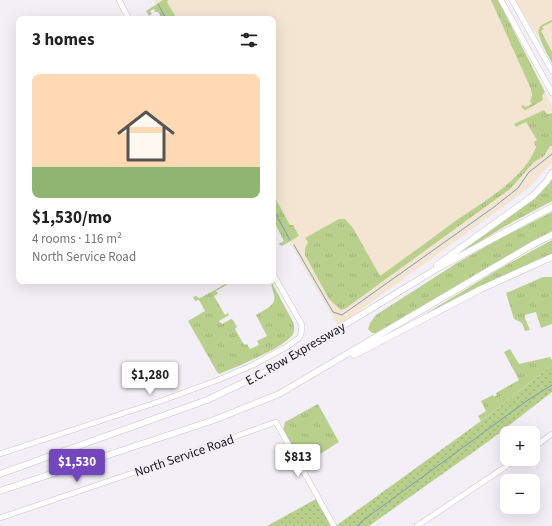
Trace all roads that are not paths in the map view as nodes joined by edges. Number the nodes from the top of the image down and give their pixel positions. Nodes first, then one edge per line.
1 (119, 0) edge
2 (501, 0) edge
3 (512, 0) edge
4 (127, 16) edge
5 (552, 71) edge
6 (552, 93) edge
7 (552, 173) edge
8 (552, 207) edge
9 (552, 235) edge
10 (552, 257) edge
11 (276, 279) edge
12 (393, 296) junction
13 (280, 394) junction
14 (552, 434) edge
15 (540, 443) edge
16 (0, 454) edge
17 (507, 466) edge
18 (0, 474) edge
19 (0, 491) edge
20 (0, 518) edge
21 (334, 526) edge
22 (417, 526) edge

1 - 4 street
2 - 6 street
3 - 5 street
7 - 12 highway
8 - 12 highway, E.C. Row Expressway
9 - 13 highway, E.C. Row Expressway
10 - 13 highway
11 - 16 street
12 - 18 highway, E.C. Row Expressway
13 - 19 highway, E.C. Row Expressway
14 - 15 street
17 - 22 street
20 - 21 street, North Service Road

